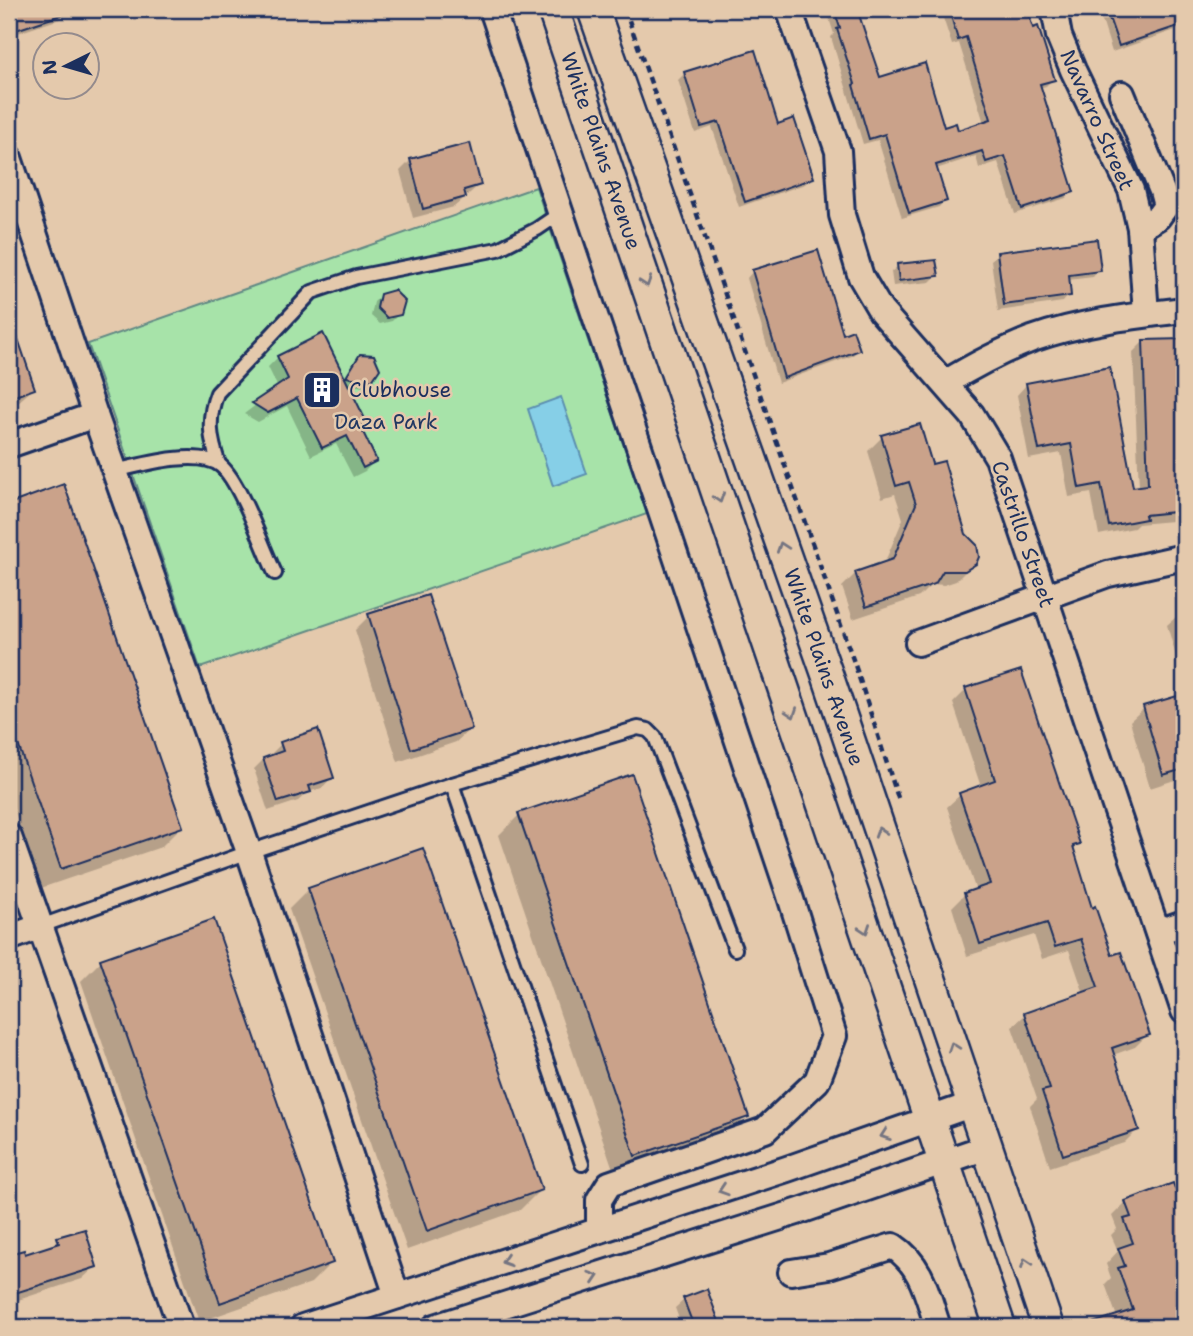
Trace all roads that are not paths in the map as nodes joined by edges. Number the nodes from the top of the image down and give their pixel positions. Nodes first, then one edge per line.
1 (492, 9) edge
2 (553, 9) edge
3 (593, 9) edge
4 (789, 9) edge
5 (1054, 9) edge
6 (609, 55) junction
7 (573, 68) junction
8 (1122, 94) dead end
9 (9, 159) edge
10 (562, 212) junction
11 (1140, 228) junction
12 (1184, 310) edge
13 (1146, 314) junction
14 (945, 383) junction
15 (95, 415) junction
16 (9, 445) edge
17 (219, 464) junction
18 (115, 471) junction
19 (1184, 557) edge
20 (275, 573) dead end
21 (1044, 597) junction
22 (918, 643) dead end
23 (452, 784) junction
24 (9, 837) edge
25 (249, 852) junction
26 (1184, 923) edge
27 (41, 926) junction
28 (1158, 932) junction
29 (9, 938) edge
30 (734, 949) dead end
31 (1184, 1011) edge
32 (973, 1104) junction
33 (930, 1120) junction
34 (987, 1147) junction
35 (944, 1162) junction
36 (582, 1164) dead end
37 (599, 1230) junction
38 (791, 1272) dead end
39 (397, 1296) junction
40 (181, 1327) edge
41 (303, 1327) edge
42 (435, 1327) edge
43 (939, 1327) edge
44 (1000, 1327) edge
45 (1048, 1327) edge

1 - 10 street
2 - 7 street, White Plains Avenue
3 - 6 street, White Plains Avenue
4 - 14 street, Castrillo Street
5 - 11 street, Navarro Street
6 - 7 street
32 -> 6 street, White Plains Avenue
7 -> 33 street, White Plains Avenue
8 - 11 street
9 - 15 street
10 - 17 lane
10 - 37 street
11 - 13 street, Navarro Street
12 - 13 street
13 - 14 street
14 - 21 street, Castrillo Street
15 - 16 street
15 - 18 street
17 - 18 lane
17 - 20 lane
18 - 25 street
19 - 21 street
21 - 22 street
21 - 28 street, Castrillo Street
23 - 25 lane
23 - 30 lane
23 - 36 lane
24 - 27 street
25 - 27 lane
25 - 39 street
26 - 28 street
27 - 29 street
27 - 40 street
28 - 31 street, Castrillo Street
32 - 33 street
32 - 34 street, White Plains Avenue
33 - 35 street, White Plains Avenue
33 -> 37 street
34 - 35 street
45 -> 34 street, White Plains Avenue
42 -> 35 street
35 - 44 street, White Plains Avenue
37 -> 39 street
38 - 43 street
39 - 41 street

